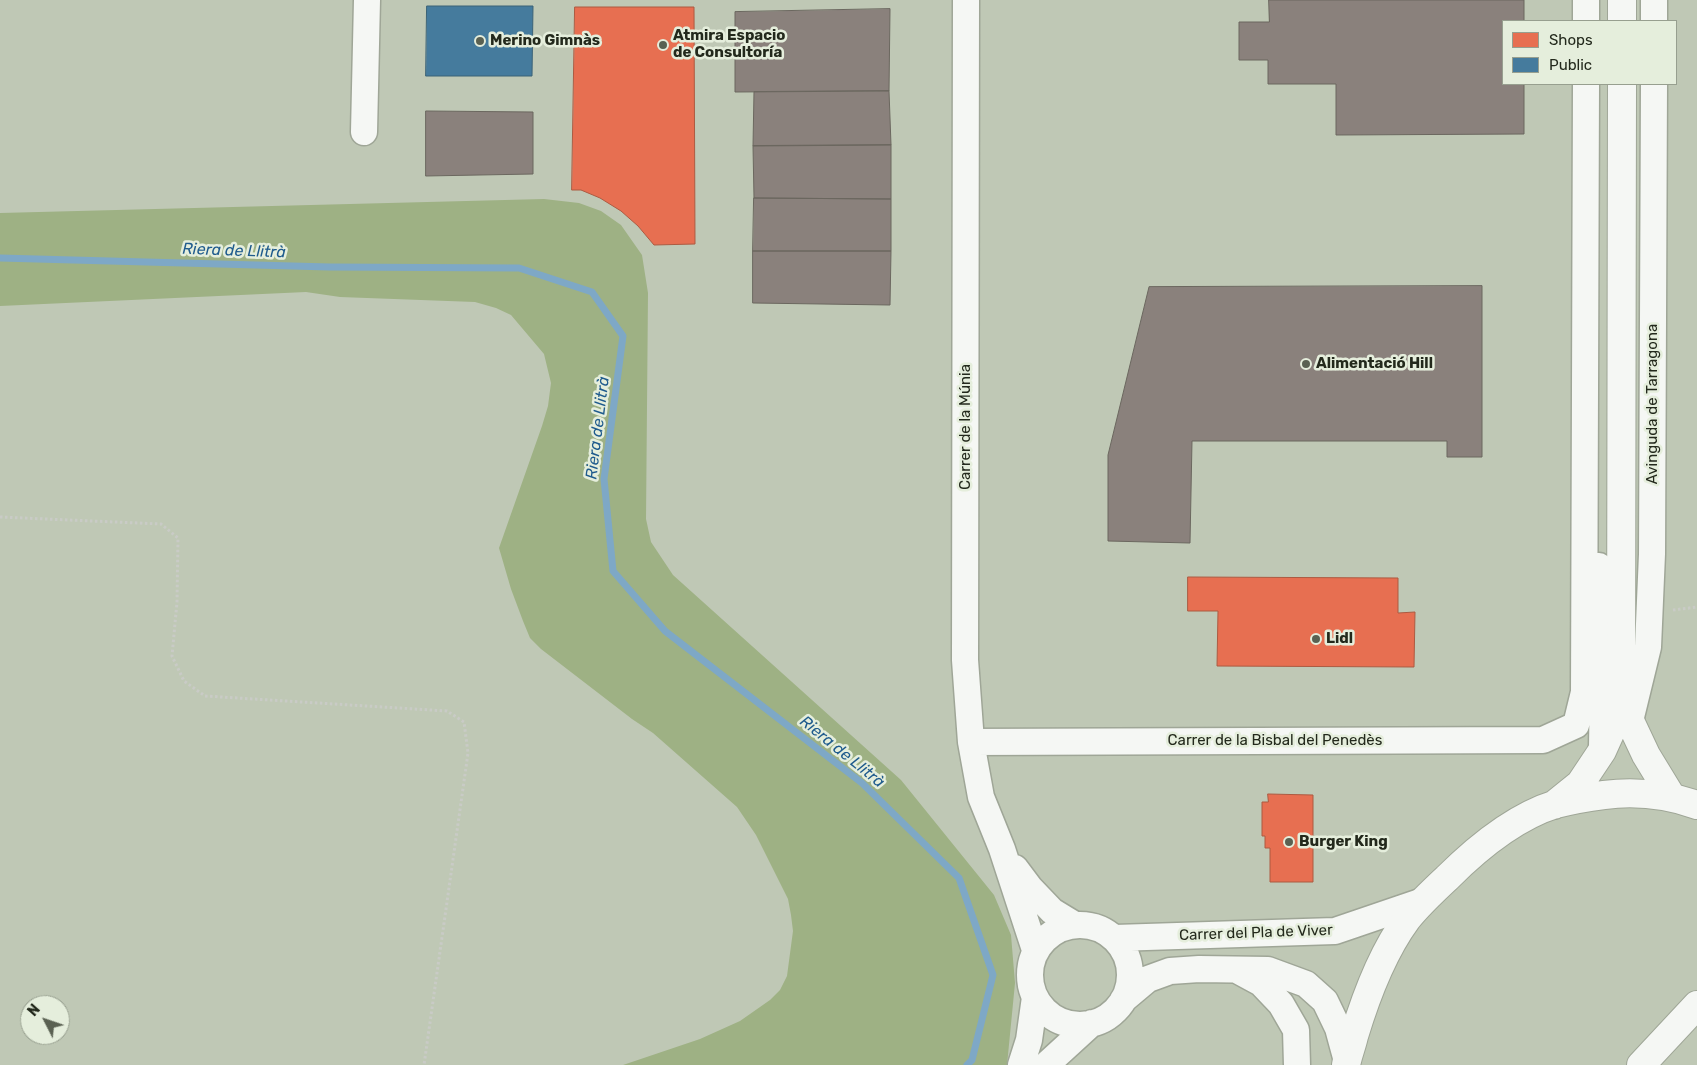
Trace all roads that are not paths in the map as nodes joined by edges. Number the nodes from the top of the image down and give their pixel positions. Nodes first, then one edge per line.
1 (368, 0) edge
2 (966, 0) edge
3 (1586, 0) edge
4 (1622, 0) edge
5 (1654, 0) edge
6 (1586, 20) edge
7 (1622, 20) edge
8 (1654, 20) edge
9 (1586, 85) edge
10 (1622, 85) edge
11 (1654, 85) edge
12 (364, 132) dead end
13 (1584, 502) junction
14 (1621, 688) junction
15 (1630, 721) junction
16 (971, 742) junction
17 (1602, 752) junction
18 (1671, 796) junction
19 (1554, 805) junction
20 (1697, 805) edge
21 (1002, 849) junction
22 (1423, 901) junction
23 (1075, 925) junction
24 (1115, 938) junction
25 (1035, 950) junction
26 (1236, 970) junction
27 (1035, 997) junction
28 (1123, 1000) junction
29 (1697, 1005) edge
30 (1092, 1023) junction
31 (1347, 1063) edge
32 (1021, 1065) edge
33 (1046, 1065) edge
34 (1297, 1065) edge
35 (1641, 1065) edge

1 - 12 street
2 - 16 street, Carrer de la Múnia
3 - 6 street
4 - 7 main road
5 - 8 street
9 - 13 street
10 - 14 main road, Avinguda de Tarragona
11 - 15 street, Avinguda de Tarragona
13 - 16 street, Carrer de la Bisbal del Penedès
13 - 17 street
14 - 15 main road, Avinguda de Tarragona
14 - 17 main road, Avinguda de Tarragona
15 - 18 main road, Avinguda de Tarragona
16 - 21 street, Carrer de la Múnia
17 - 19 main road, Avinguda de Tarragona
18 - 19 main road
18 - 20 main road
19 - 22 main road
21 - 23 street, Carrer de la Múnia
21 - 25 street, Carrer de la Múnia
22 - 24 street, Carrer del Pla de Viver
22 - 31 main road
23 - 24 street
23 - 25 street
24 - 28 street
25 - 27 street
26 - 28 street
26 - 31 street
26 - 34 street
27 - 30 street
27 - 32 street
28 - 30 street
29 - 35 main road
30 - 33 street

